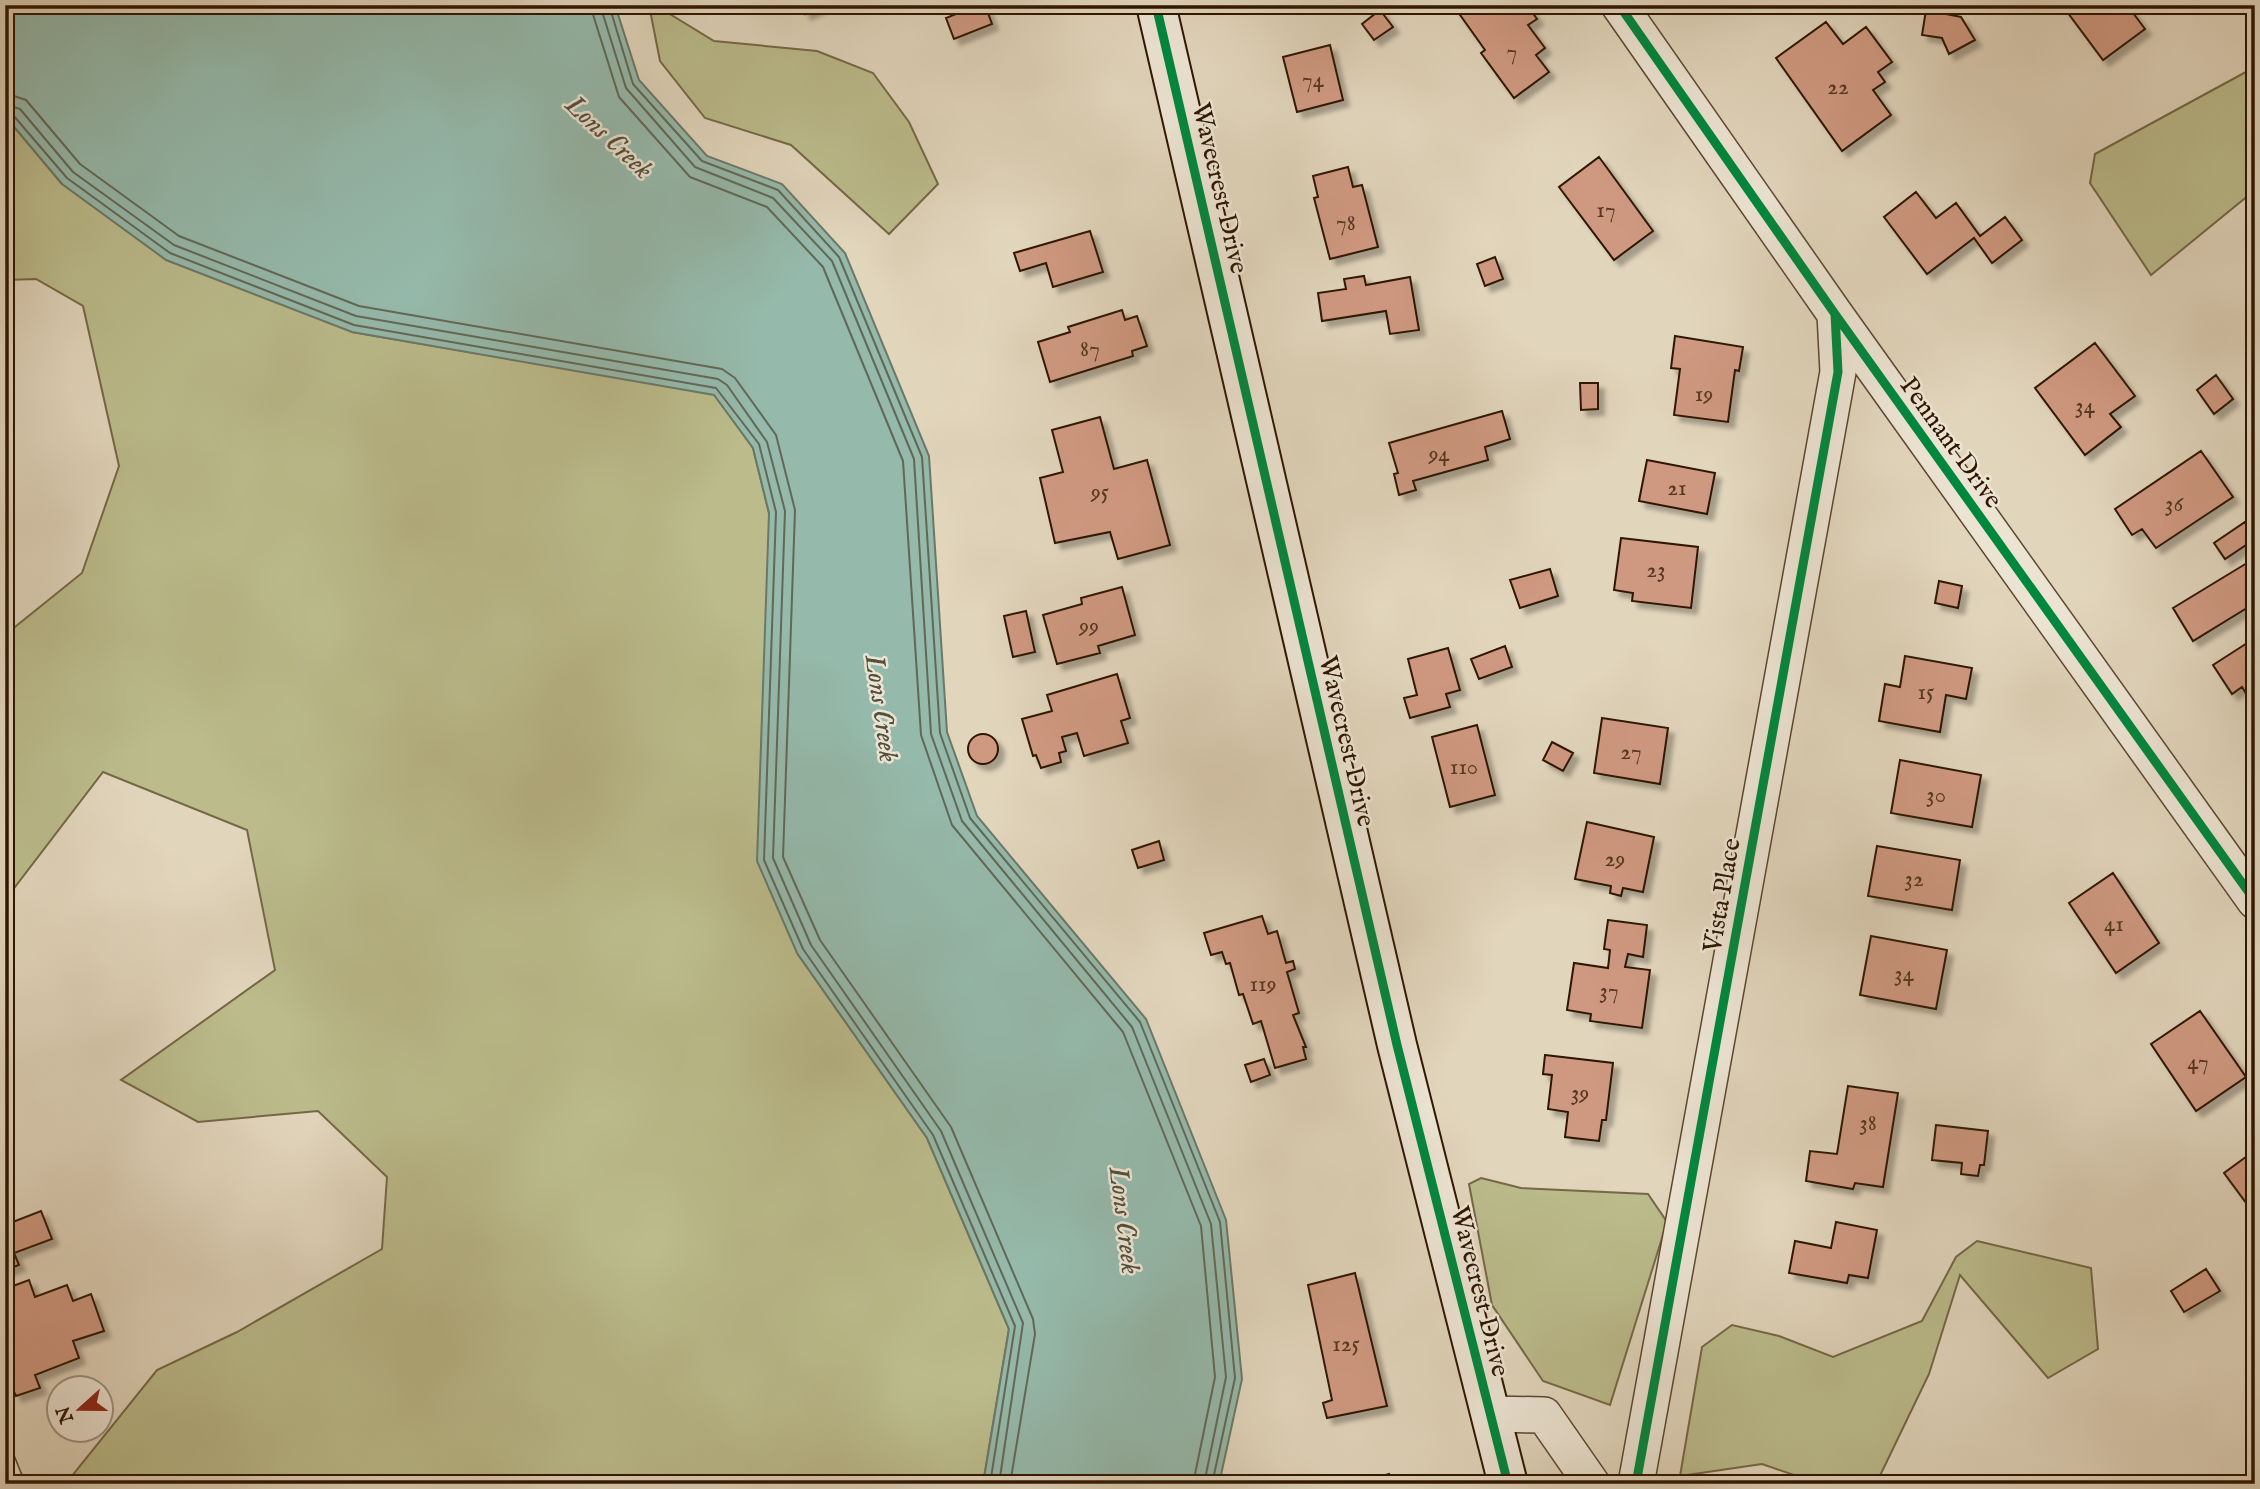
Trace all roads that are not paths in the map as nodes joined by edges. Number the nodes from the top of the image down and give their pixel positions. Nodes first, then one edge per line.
1 (1156, 5) edge
2 (1619, 5) edge
3 (1835, 314) junction
4 (2255, 901) edge
5 (1491, 1414) junction
6 (5, 1459) edge
7 (15, 1484) edge
8 (1508, 1484) edge
9 (1592, 1484) edge
10 (1636, 1484) edge

1 - 5 street, Wavecrest Drive
2 - 3 street, Pennant Drive
3 - 4 street, Pennant Drive
3 - 10 street, Vista Place
5 - 8 street, Wavecrest Drive
5 - 9 street
6 - 7 lane

